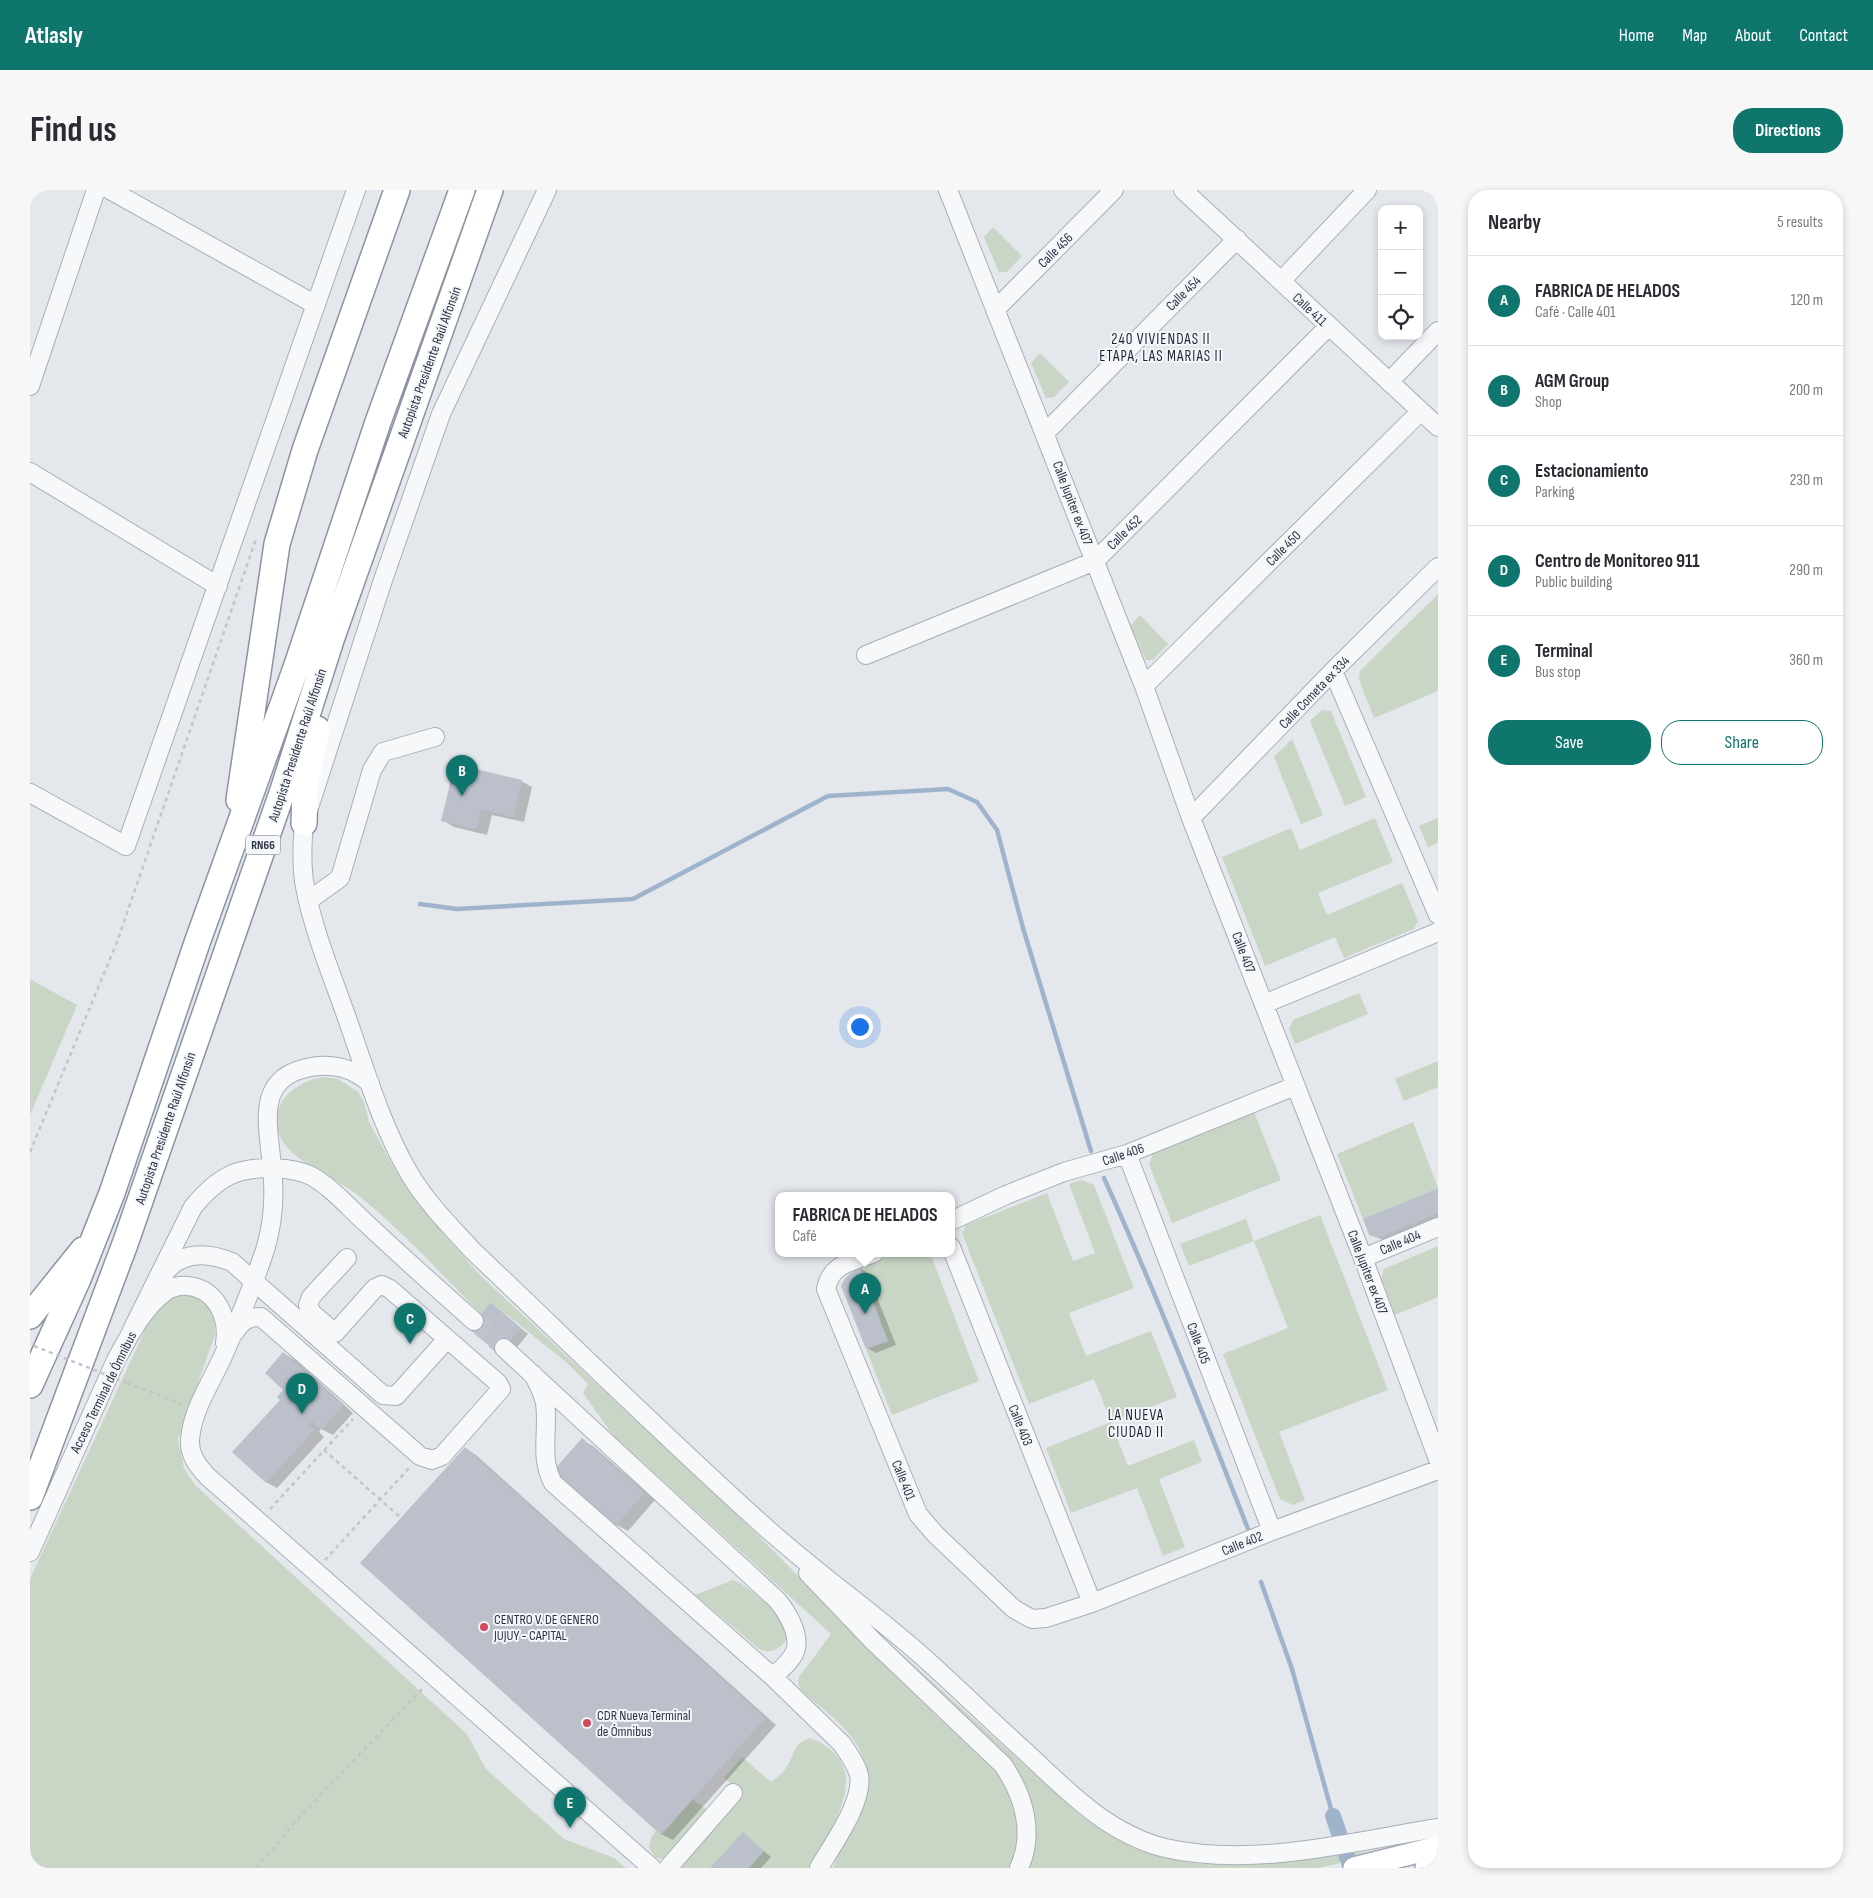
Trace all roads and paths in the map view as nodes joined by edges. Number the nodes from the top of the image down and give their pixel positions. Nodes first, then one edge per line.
1 (96, 190) edge
2 (110, 190) edge
3 (356, 190) edge
4 (397, 190) edge
5 (462, 190) edge
6 (490, 190) edge
7 (547, 190) edge
8 (948, 190) edge
9 (1114, 190) edge
10 (1183, 190) edge
11 (1367, 190) edge
12 (1237, 239) junction
13 (1281, 281) junction
14 (316, 305) junction
15 (995, 310) junction
16 (1329, 326) junction
17 (1438, 331) edge
18 (1390, 382) junction
19 (30, 386) edge
20 (1421, 411) junction
21 (1438, 427) edge
22 (1045, 433) junction
23 (30, 472) edge
24 (257, 536) dead end
25 (1095, 561) junction
26 (1438, 567) edge
27 (218, 586) junction
28 (332, 637) junction
29 (866, 655) dead end
30 (1333, 672) junction
31 (1144, 686) junction
32 (436, 737) dead end
33 (30, 793) edge
34 (1191, 818) junction
35 (304, 823) junction
36 (230, 854) junction
37 (308, 901) junction
38 (1438, 915) edge
39 (1438, 932) edge
40 (1264, 1004) junction
41 (370, 1083) junction
42 (1295, 1086) junction
43 (30, 1152) edge
44 (1127, 1154) junction
45 (272, 1168) junction
46 (955, 1219) edge
47 (1438, 1227) edge
48 (95, 1237) junction
49 (864, 1257) edge
50 (955, 1257) edge
51 (347, 1258) dead end
52 (1363, 1258) junction
53 (254, 1280) junction
54 (30, 1316) edge
55 (474, 1321) tunnel mouth
56 (132, 1330) junction
57 (231, 1339) junction
58 (447, 1339) junction
59 (34, 1346) dead end
60 (504, 1348) tunnel mouth
61 (222, 1357) junction
62 (533, 1374) junction
63 (30, 1385) edge
64 (182, 1404) dead end
65 (364, 1407) junction
66 (324, 1450) junction
67 (420, 1456) junction
68 (1438, 1460) edge
69 (1438, 1470) edge
70 (30, 1497) edge
71 (380, 1500) junction
72 (401, 1518) dead end
73 (258, 1521) junction
74 (765, 1527) junction
75 (1272, 1531) junction
76 (30, 1552) edge
77 (315, 1571) junction
78 (1092, 1603) junction
79 (1046, 1618) joint
80 (435, 1675) junction
81 (774, 1677) junction
82 (732, 1793) dead end
83 (1438, 1828) edge
84 (1438, 1848) edge
85 (1438, 1865) edge
86 (256, 1868) edge
87 (652, 1868) edge
88 (668, 1868) edge
89 (820, 1868) edge
90 (1019, 1868) edge
91 (1354, 1868) edge
92 (1426, 1868) edge

1 - 19 street
2 - 14 street
3 - 14 street
4 - 36 highway
5 - 36 highway, Autopista Presidente Raúl Alfonsín / RN66
6 - 28 highway, Autopista Presidente Raúl Alfonsín / RN66
7 - 35 street
8 - 15 street, Calle Jupiter ex 407
9 - 15 street, Calle 456
10 - 12 street, Calle 411
11 - 13 street
12 - 13 street, Calle 411
12 - 22 street, Calle 454
13 - 16 street, Calle 411
14 - 27 street
15 - 22 street, Calle Jupiter ex 407
16 - 18 street, Calle 411
16 - 25 street, Calle 452
17 - 18 street
18 - 20 street, Calle 411
20 - 21 street, Calle 411
20 - 31 street, Calle 450
22 - 25 street, Calle Jupiter ex 407
23 - 27 street
24 - 43 path
25 - 29 street, Calle 452
25 - 31 street, Calle Jupiter ex 407
26 - 30 street, Calle Cometa ex 334
27 - 33 street
28 - 35 highway
28 - 70 highway, Autopista Presidente Raúl Alfonsín / RN66
30 - 34 street, Calle Cometa ex 334
30 - 38 street
31 - 34 street, Calle Jupiter ex 407
32 - 37 street
34 - 40 street, Calle 407
35 - 37 street
36 - 48 highway, Autopista Presidente Raúl Alfonsín / RN66
37 - 41 street
39 - 40 street
40 - 42 street, Calle 407
41 - 45 street
41 - 74 street
42 - 44 street, Calle 406
42 - 52 street, Calle Jupiter ex 407
44 - 46 street, Calle 406
44 - 75 street, Calle 405
45 - 53 street
45 - 55 street
45 - 56 street
47 - 52 street, Calle 404
48 - 54 highway
48 - 63 highway, Autopista Presidente Raúl Alfonsín / RN66
49 - 79 street, Calle 401
50 - 78 street, Calle 403
51 - 58 street
52 - 68 street, Calle Jupiter ex 407
53 - 56 street
53 - 57 street
53 - 58 street
56 - 61 street, Acceso Terminal de Ómnibus
56 - 76 street, Acceso Terminal de Ómnibus
57 - 61 street
57 - 65 street
58 - 67 street
59 - 64 path, bridge
60 - 62 street
61 - 73 street
62 - 81 street
62 - 81 street
65 - 66 path
65 - 67 street
66 - 71 path
66 - 73 path
67 - 71 path
69 - 75 street, Calle 402
71 - 72 path
71 - 77 path
73 - 77 street
74 - 83 street
74 - 90 street
75 - 78 street, Calle 402
77 - 80 street
78 - 79 street, Calle 402
80 - 86 path
80 - 87 street
81 - 89 street
82 - 88 street
84 - 91 main road
85 - 92 main road

